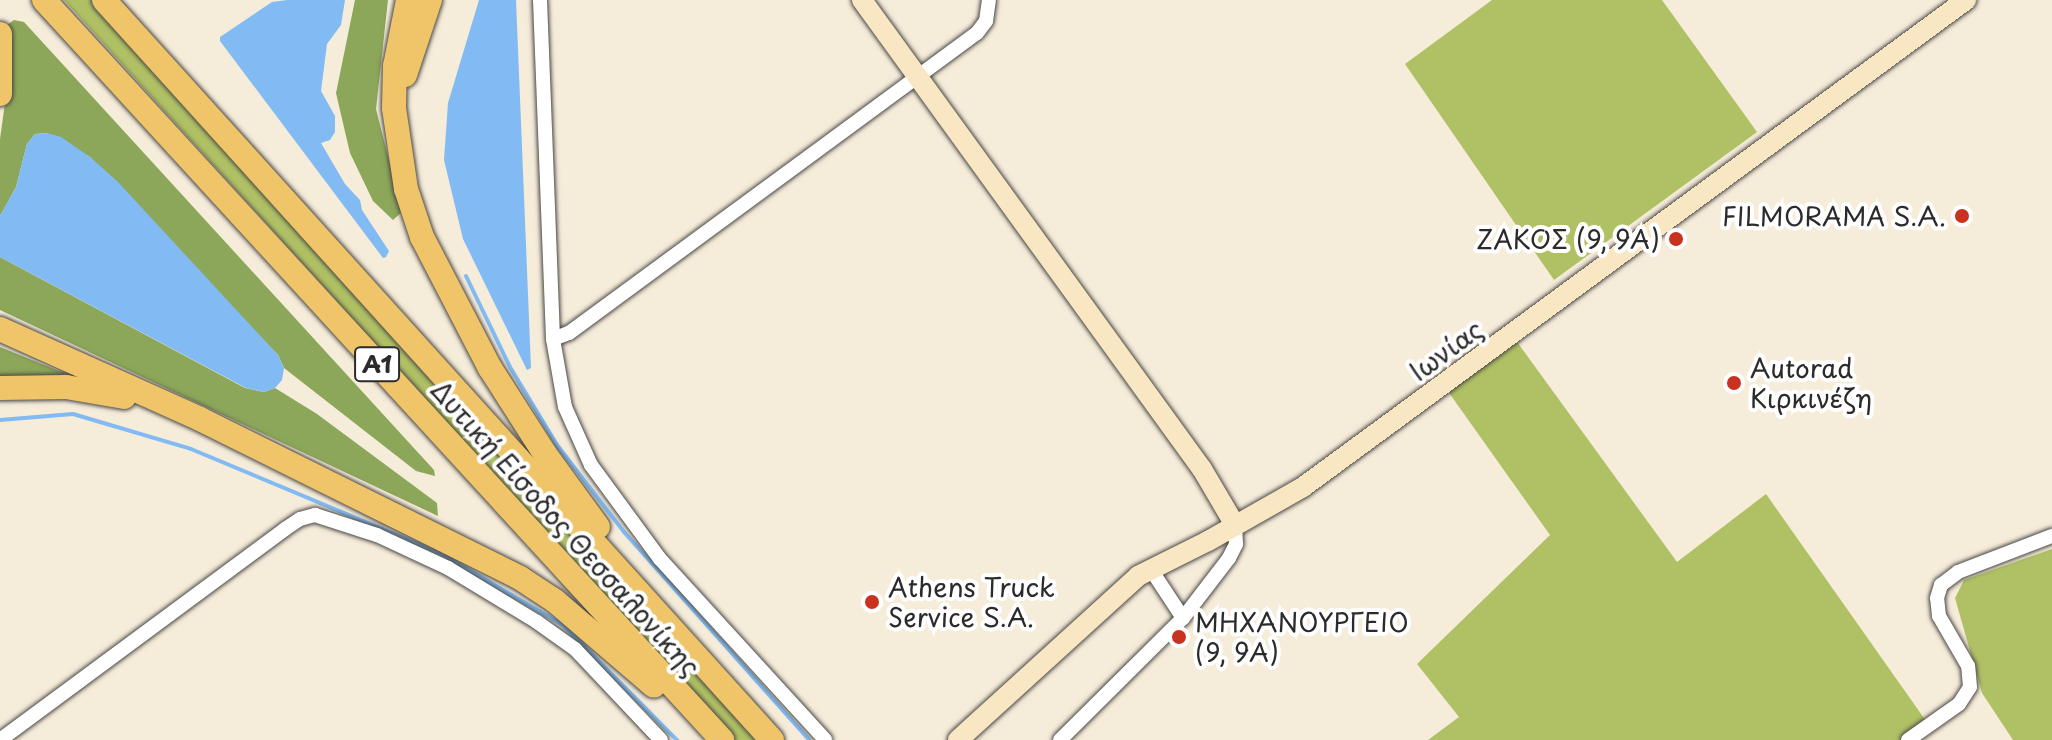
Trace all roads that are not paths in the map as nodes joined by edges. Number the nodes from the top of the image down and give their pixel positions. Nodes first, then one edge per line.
1 (44, 0) edge
2 (104, 0) edge
3 (408, 0) edge
4 (430, 0) edge
5 (540, 0) edge
6 (862, 0) edge
7 (989, 0) edge
8 (1966, 0) edge
9 (0, 34) edge
10 (917, 77) junction
11 (0, 94) edge
12 (394, 108) junction
13 (0, 329) edge
14 (553, 339) junction
15 (0, 388) edge
16 (200, 419) junction
17 (1235, 525) junction
18 (2052, 536) edge
19 (1150, 568) junction
20 (1183, 618) junction
21 (674, 633) junction
22 (716, 734) edge
23 (0, 740) edge
24 (661, 740) edge
25 (772, 740) edge
26 (825, 740) edge
27 (958, 740) edge
28 (1060, 740) edge
29 (1908, 740) edge

1 - 22 highway, Δυτική Είσοδος Θεσσαλονίκης / Α1
2 - 21 highway, Δυτική Είσοδος Θεσσαλονίκης / Α1
3 - 12 highway
4 - 12 highway
5 - 14 street
6 - 10 street
7 - 10 street
8 - 17 street, Ιωνίας
9 - 11 highway
10 - 14 street
10 - 17 street
12 - 21 highway
13 - 16 highway
14 - 26 street
15 - 16 highway
16 - 22 highway
17 - 19 street, Ιωνίας
17 - 20 street
18 - 29 street
19 - 20 street
19 - 27 street, Ιωνίας
20 - 28 street
21 - 25 highway, Δυτική Είσοδος Θεσσαλονίκης / Α1
23 - 24 street

